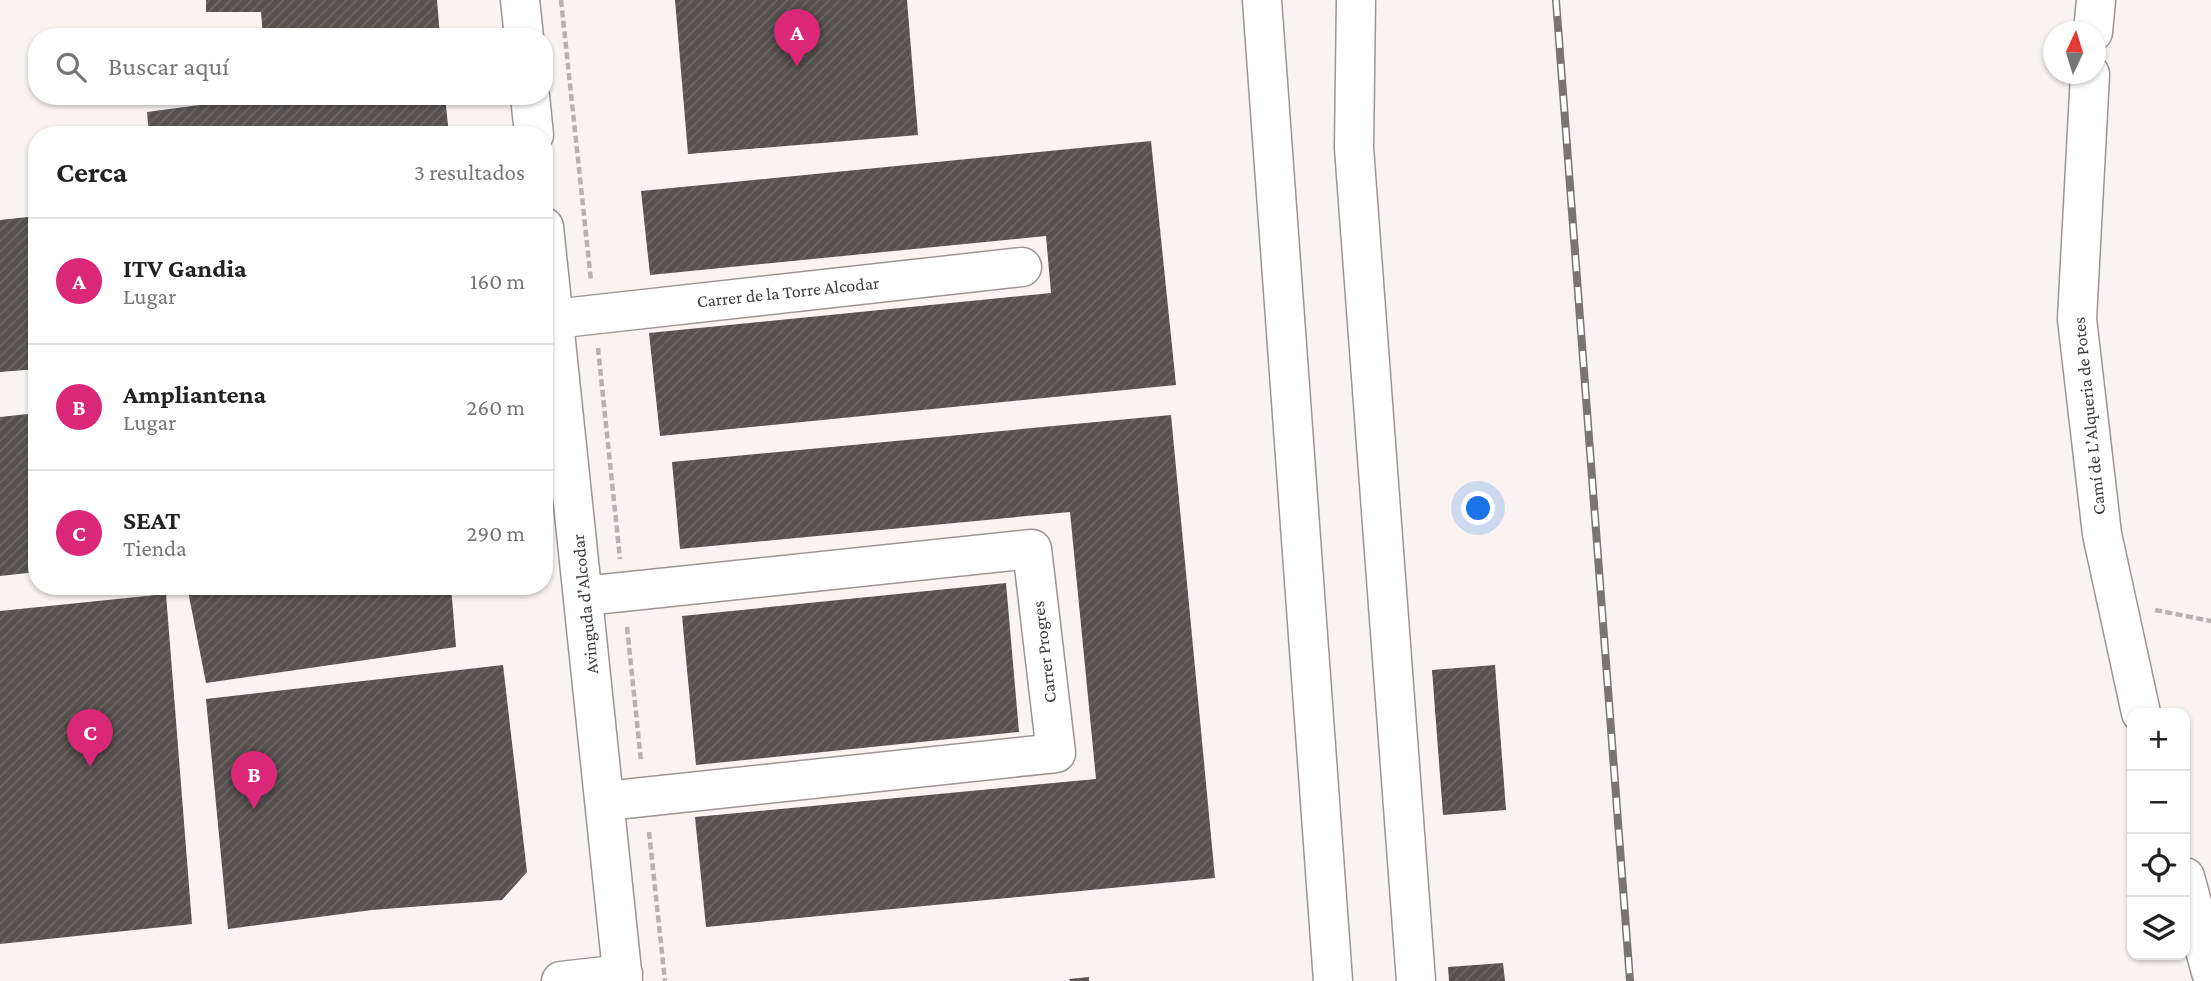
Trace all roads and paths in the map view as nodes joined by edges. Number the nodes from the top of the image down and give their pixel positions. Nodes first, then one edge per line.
1 (520, 0) edge
2 (561, 0) edge
3 (1262, 0) edge
4 (1356, 0) edge
5 (2096, 0) edge
6 (2095, 21) edge
7 (523, 28) edge
8 (2089, 84) edge
9 (531, 105) edge
10 (533, 126) edge
11 (1021, 267) dead end
12 (553, 310) edge
13 (594, 313) junction
14 (554, 319) junction
15 (624, 592) junction
16 (584, 596) junction
17 (2116, 602) junction
18 (2211, 621) edge
19 (2140, 708) edge
20 (645, 797) junction
21 (606, 801) junction
22 (2190, 895) edge
23 (2211, 972) edge
24 (623, 977) edge
25 (561, 981) edge
26 (665, 981) edge
27 (1334, 981) edge
28 (1416, 981) edge

1 - 7 street
2 - 13 path
3 - 27 street
4 - 28 street
5 - 6 street
8 - 17 street, Camí de L'Alqueria de Potes
9 - 10 street
11 - 13 street, Carrer de la Torre Alcodar
12 - 14 street, Avinguda d'Alcodar
13 - 14 street, Carrer de la Torre Alcodar
13 - 15 path
14 - 16 street, Avinguda d'Alcodar
15 - 16 street, Carrer Progres
15 - 20 path
15 - 20 street, Carrer Progres
16 - 21 street, Avinguda d'Alcodar
17 - 18 path
17 - 19 street, Camí de L'Alqueria de Potes
20 - 21 street, Carrer Progres
20 - 26 path
21 - 24 street, Avinguda d'Alcodar
22 - 23 street
24 - 25 street

